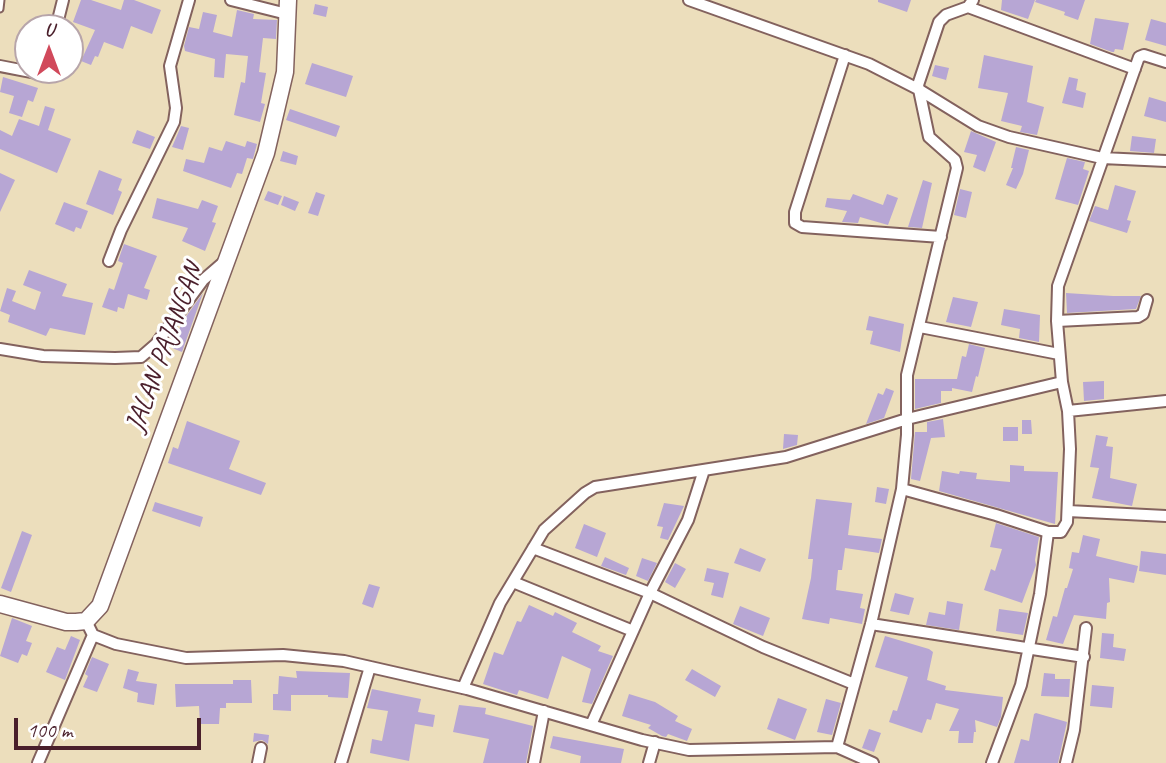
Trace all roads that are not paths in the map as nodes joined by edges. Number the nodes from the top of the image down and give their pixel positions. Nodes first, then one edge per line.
1 (1, 0) edge
2 (189, 0) edge
3 (231, 0) edge
4 (689, 0) edge
5 (970, 4) edge
6 (288, 7) edge
7 (0, 9) edge
8 (845, 55) junction
9 (1166, 62) edge
10 (1135, 69) junction
11 (918, 89) junction
12 (1102, 158) junction
13 (1166, 161) edge
14 (941, 237) junction
15 (109, 261) dead end
16 (225, 261) junction
17 (1147, 300) dead end
18 (1057, 321) junction
19 (920, 327) junction
20 (0, 349) edge
21 (1059, 354) junction
22 (1062, 382) junction
23 (1166, 401) edge
24 (1068, 411) junction
25 (907, 419) junction
26 (704, 470) junction
27 (902, 489) junction
28 (1068, 511) junction
29 (1166, 516) edge
30 (1048, 532) junction
31 (533, 548) junction
32 (513, 582) junction
33 (650, 593) junction
34 (0, 604) edge
35 (871, 624) junction
36 (90, 628) junction
37 (1086, 628) dead end
38 (633, 631) junction
39 (1029, 649) junction
40 (1084, 657) junction
41 (370, 667) junction
42 (854, 684) junction
43 (463, 688) junction
44 (544, 711) junction
45 (592, 725) junction
46 (655, 743) junction
47 (837, 747) junction
48 (261, 748) dead end
49 (38, 763) edge
50 (258, 763) edge
51 (341, 763) edge
52 (534, 763) edge
53 (649, 763) edge
54 (873, 763) edge
55 (992, 763) edge
56 (1066, 763) edge

1 - 7 lane
2 - 15 street
3 - 6 street
4 - 8 street
5 - 10 street
5 - 11 street
6 - 16 main road, JALAN PAJANGAN
8 - 11 street
8 - 14 street
9 - 10 street
10 - 12 street
11 - 12 street
11 - 14 street
12 - 13 street
12 - 18 street
14 - 19 street
16 - 20 street
16 - 36 main road, JALAN PAJANGAN
17 - 18 street
18 - 21 street
19 - 21 street
19 - 25 street
21 - 22 street
22 - 24 street
22 - 25 street
23 - 24 street
24 - 28 street
25 - 26 street
25 - 27 street
26 - 31 street
26 - 33 street
27 - 30 street
27 - 35 street
28 - 29 street
28 - 30 street
30 - 39 street
31 - 32 street
31 - 33 street
32 - 38 street
32 - 43 street
33 - 38 street
33 - 42 street
34 - 36 main road
35 - 39 street
35 - 42 street
36 - 41 street
36 - 49 street
37 - 40 street
38 - 45 street
39 - 40 street
39 - 55 street
40 - 56 street
41 - 43 street
41 - 51 street
42 - 47 street
43 - 44 street
44 - 45 street
44 - 52 street
45 - 46 street
46 - 47 street
46 - 53 street
47 - 54 street
48 - 50 street

